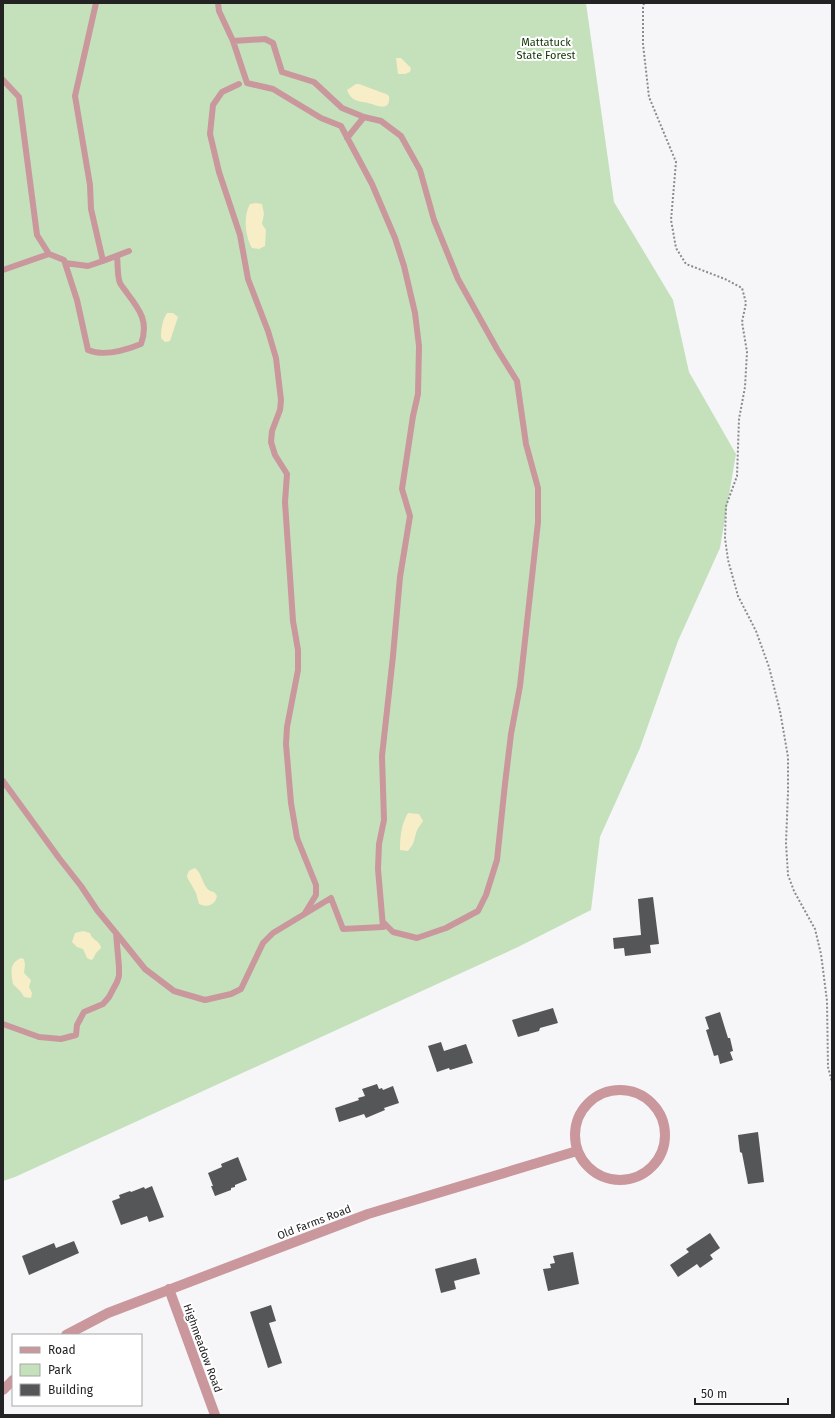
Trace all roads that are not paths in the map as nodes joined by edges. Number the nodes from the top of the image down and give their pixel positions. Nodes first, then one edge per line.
1 (96, 3) edge
2 (218, 3) edge
3 (233, 41) junction
4 (3, 80) edge
5 (239, 84) dead end
6 (364, 117) junction
7 (347, 138) junction
8 (129, 251) dead end
9 (49, 254) junction
10 (117, 256) junction
11 (103, 261) junction
12 (65, 263) junction
13 (3, 270) edge
14 (3, 781) edge
15 (305, 914) junction
16 (384, 922) junction
17 (116, 933) junction
18 (3, 1024) edge
19 (577, 1150) junction
20 (169, 1289) junction
21 (68, 1334) edge
22 (12, 1381) edge
23 (3, 1390) edge
24 (214, 1415) edge

1 - 11 lane
2 - 3 lane
3 - 6 lane
3 - 7 lane
4 - 9 lane
5 - 15 lane
6 - 7 lane
6 - 16 lane
7 - 16 lane
8 - 10 lane
9 - 12 lane
9 - 13 lane
10 - 11 lane
10 - 12 lane
11 - 12 lane
14 - 17 lane
15 - 16 lane
15 - 17 lane
17 - 18 lane
19 - 19 street
19 - 20 street, Old Farms Road
20 - 21 street, Old Farms Road
20 - 24 street, Highmeadow Road
22 - 23 street

